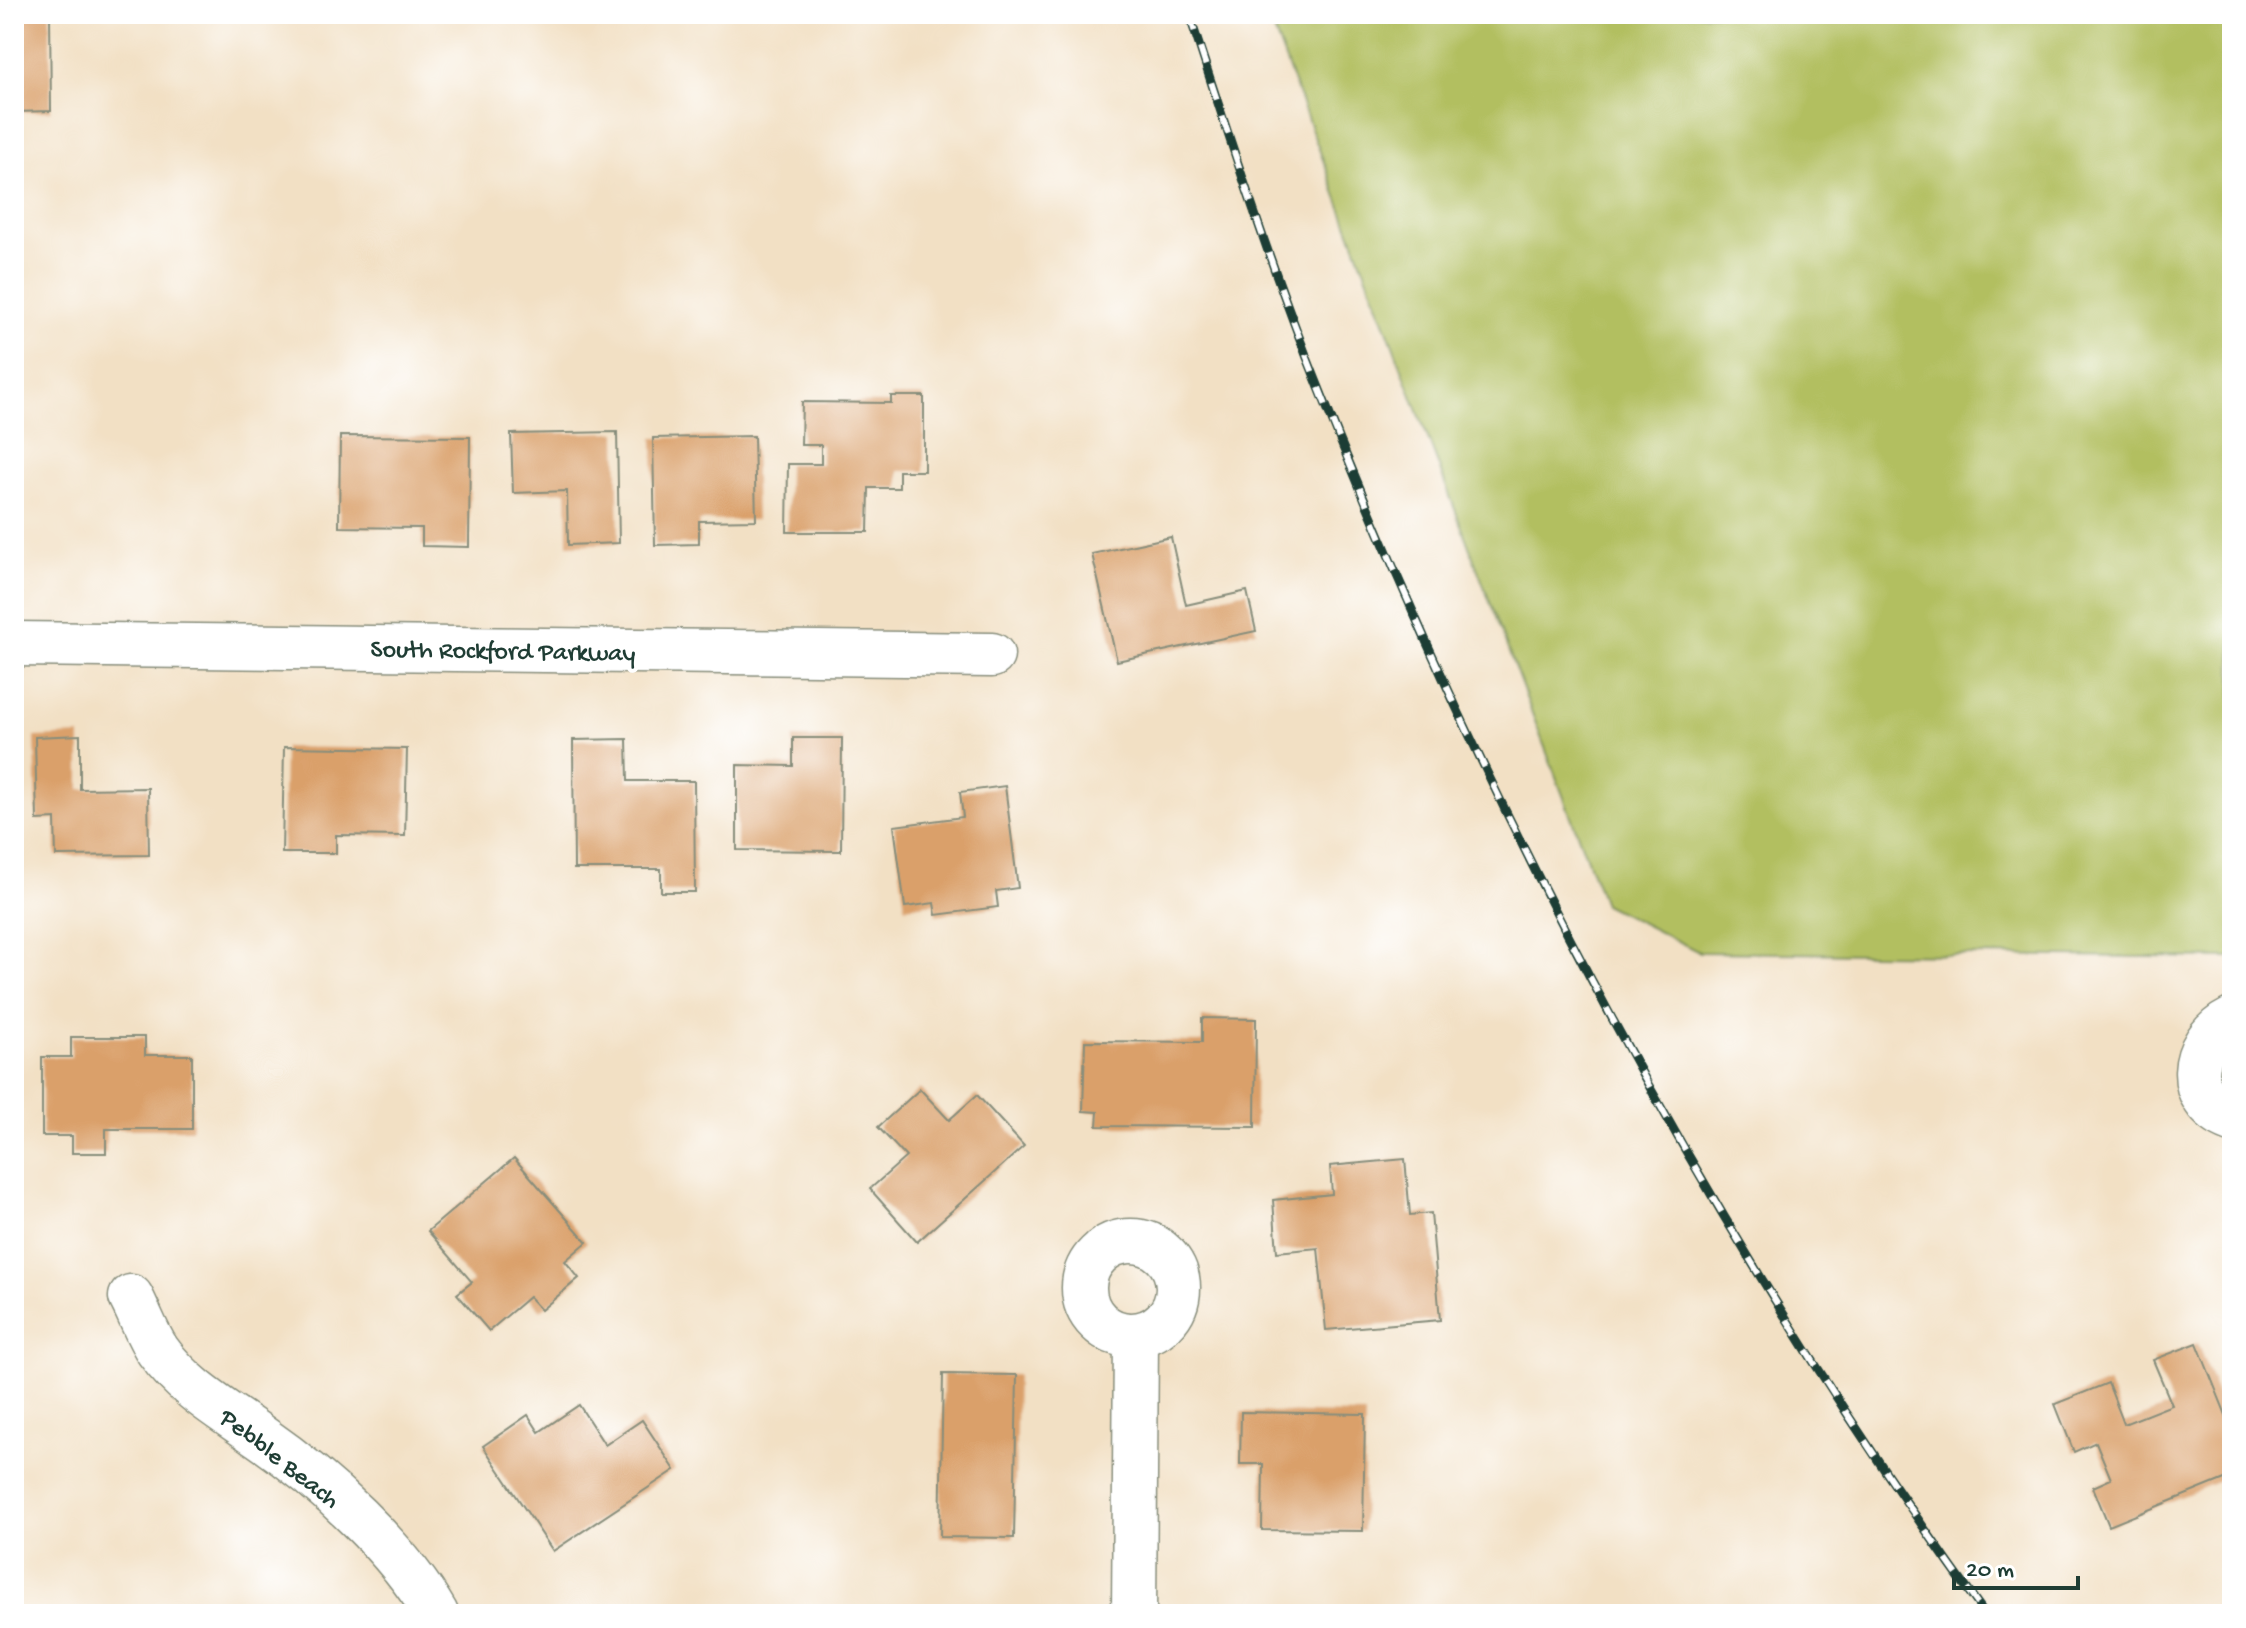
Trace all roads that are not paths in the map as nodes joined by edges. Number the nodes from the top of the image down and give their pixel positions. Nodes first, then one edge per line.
1 (14, 644) edge
2 (992, 655) dead end
3 (2232, 1020) edge
4 (2232, 1120) edge
5 (131, 1297) dead end
6 (1136, 1336) dead end
7 (436, 1614) edge
8 (1134, 1614) edge

1 - 2 street, South Rockford Parkway
3 - 4 street
5 - 7 street, Pebble Beach
6 - 8 street

